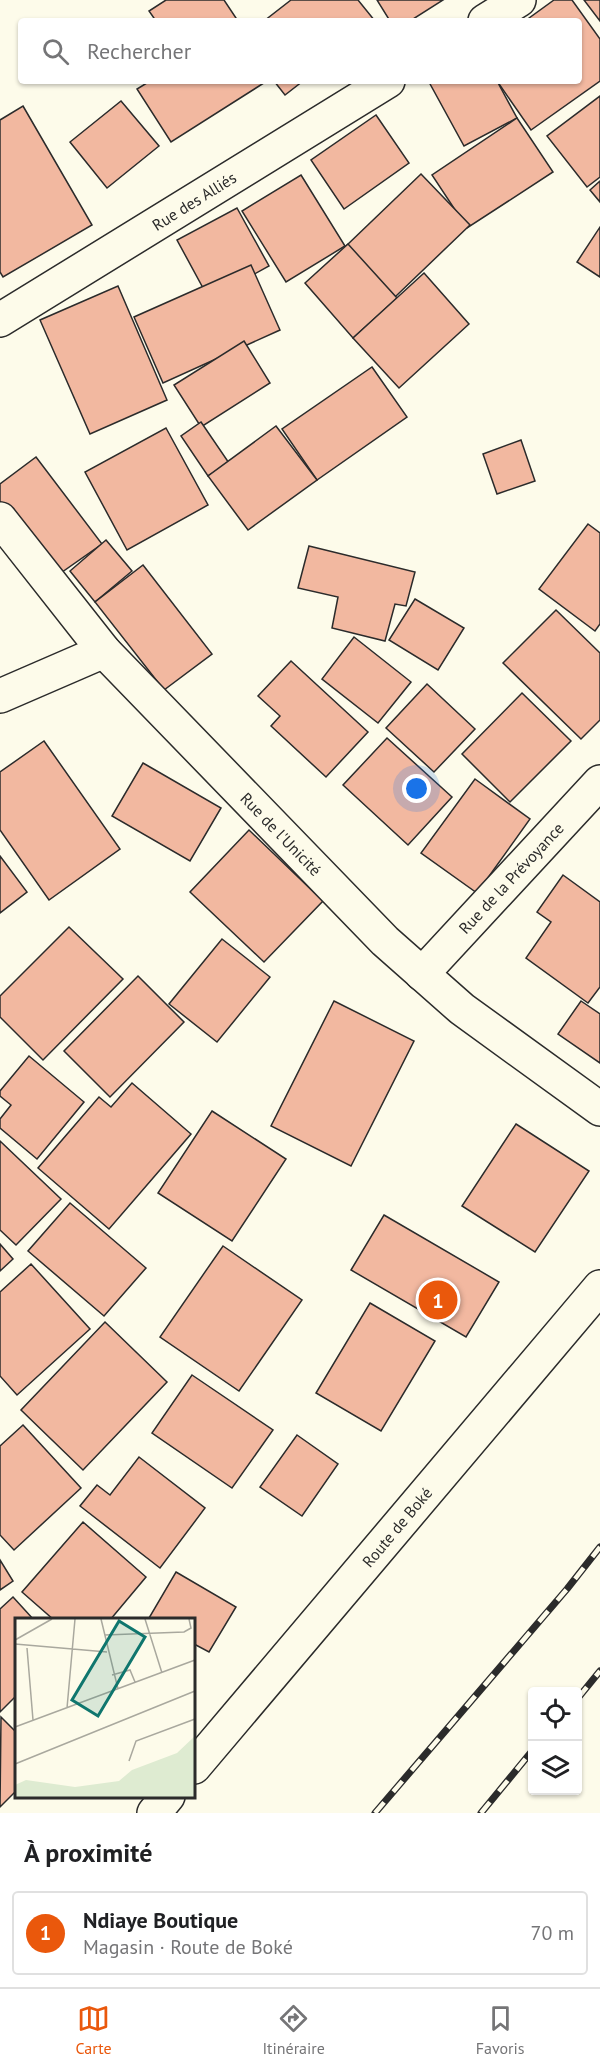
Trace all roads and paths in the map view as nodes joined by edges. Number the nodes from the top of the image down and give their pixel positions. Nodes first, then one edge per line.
1 (519, 0) edge
2 (490, 18) edge
3 (383, 84) edge
4 (0, 320) edge
5 (0, 519) edge
6 (104, 651) junction
7 (0, 696) edge
8 (600, 782) edge
9 (422, 974) junction
10 (600, 1109) edge
11 (600, 1287) edge
12 (195, 1766) edge
13 (167, 1798) edge
14 (154, 1813) edge

1 - 2 street
3 - 4 street, Rue des Alliés
5 - 6 street, Rue de l'Unicité
6 - 7 street
6 - 9 street, Rue de l'Unicité
8 - 9 street, Rue de la Prévoyance
9 - 10 street, Rue de l'Unicité
11 - 12 street, Route de Boké
13 - 14 street

